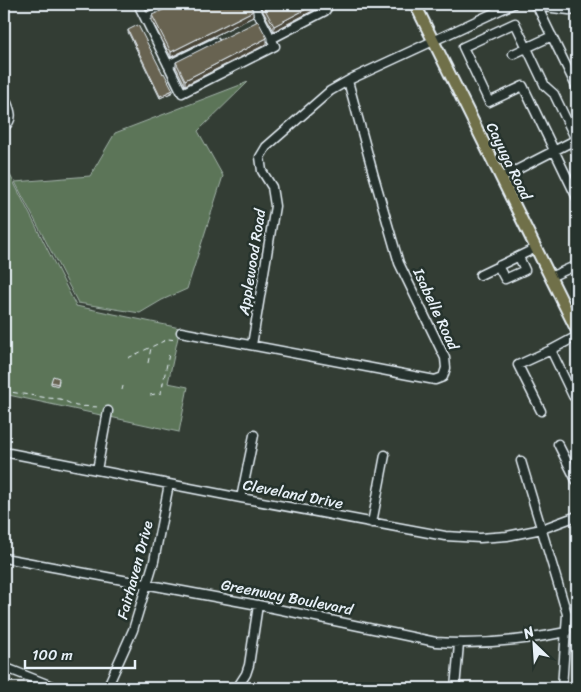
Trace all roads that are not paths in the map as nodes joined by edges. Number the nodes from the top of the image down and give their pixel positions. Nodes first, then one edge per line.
1 (138, 4) edge
2 (174, 4) edge
3 (253, 4) edge
4 (330, 4) edge
5 (415, 4) edge
6 (513, 4) edge
7 (534, 5) edge
8 (577, 11) edge
9 (145, 18) junction
10 (261, 20) junction
11 (253, 24) edge
12 (552, 36) junction
13 (271, 39) junction
14 (219, 40) edge
15 (433, 40) junction
16 (527, 48) junction
17 (513, 54) dead end
18 (168, 65) junction
19 (348, 81) junction
20 (577, 88) edge
21 (4, 96) edge
22 (4, 127) edge
23 (577, 140) edge
24 (554, 151) junction
25 (501, 178) junction
26 (577, 198) edge
27 (536, 248) junction
28 (518, 256) junction
29 (577, 265) edge
30 (498, 266) junction
31 (480, 275) dead end
32 (550, 277) junction
33 (577, 331) edge
34 (180, 332) dead end
35 (577, 336) edge
36 (252, 345) junction
37 (551, 350) junction
38 (577, 395) edge
39 (106, 409) road end
40 (541, 410) dead end
41 (254, 435) dead end
42 (558, 444) dead end
43 (4, 452) edge
44 (385, 456) dead end
45 (521, 461) dead end
46 (97, 470) junction
47 (577, 482) edge
48 (169, 484) junction
49 (241, 498) junction
50 (577, 516) edge
51 (372, 523) junction
52 (542, 529) junction
53 (4, 558) edge
54 (147, 584) junction
55 (258, 605) junction
56 (566, 632) junction
57 (459, 644) junction
58 (4, 667) edge
59 (57, 688) edge
60 (107, 688) edge
61 (237, 688) edge
62 (455, 688) edge
63 (562, 688) edge

1 - 9 street
2 - 9 street
3 - 10 street
4 - 13 street
5 - 15 main road, Cayuga Road
6 - 15 street, Applewood Road
7 - 8 street
7 - 12 street
9 - 18 street
10 - 11 street
10 - 13 street
12 - 16 street
12 - 20 street
13 - 18 street
14 - 18 street
15 - 19 street, Applewood Road
15 - 25 main road, Cayuga Road
16 - 17 street
16 - 23 street
16 - 24 street
19 - 36 street, Applewood Road
19 - 36 street, Isabelle Road
21 - 22 street
23 - 24 street
24 - 25 street
24 - 26 street
25 - 27 main road, Cayuga Road
27 - 28 street
27 - 32 main road, Cayuga Road
28 - 30 street
28 - 30 street
29 - 32 street
30 - 31 street
32 - 33 main road, Cayuga Road
34 - 36 street, Isabelle Road
35 - 37 street
37 - 38 street
37 - 40 street
39 - 46 street
41 - 49 street
42 - 47 street
43 - 46 street, Cleveland Drive
44 - 51 street
45 - 52 street
46 - 48 street, Cleveland Drive
48 - 49 street, Cleveland Drive
48 - 54 street, Fairhaven Drive
49 - 51 street, Cleveland Drive
50 - 52 street, Cleveland Drive
51 - 52 street, Cleveland Drive
52 - 56 street
53 - 54 street, Greenway Boulevard
54 - 55 street, Greenway Boulevard
54 - 60 street, Fairhaven Drive
55 - 57 street, Greenway Boulevard
55 - 61 street
56 - 57 street, Greenway Boulevard
56 - 63 street
57 - 62 street
58 - 59 street

